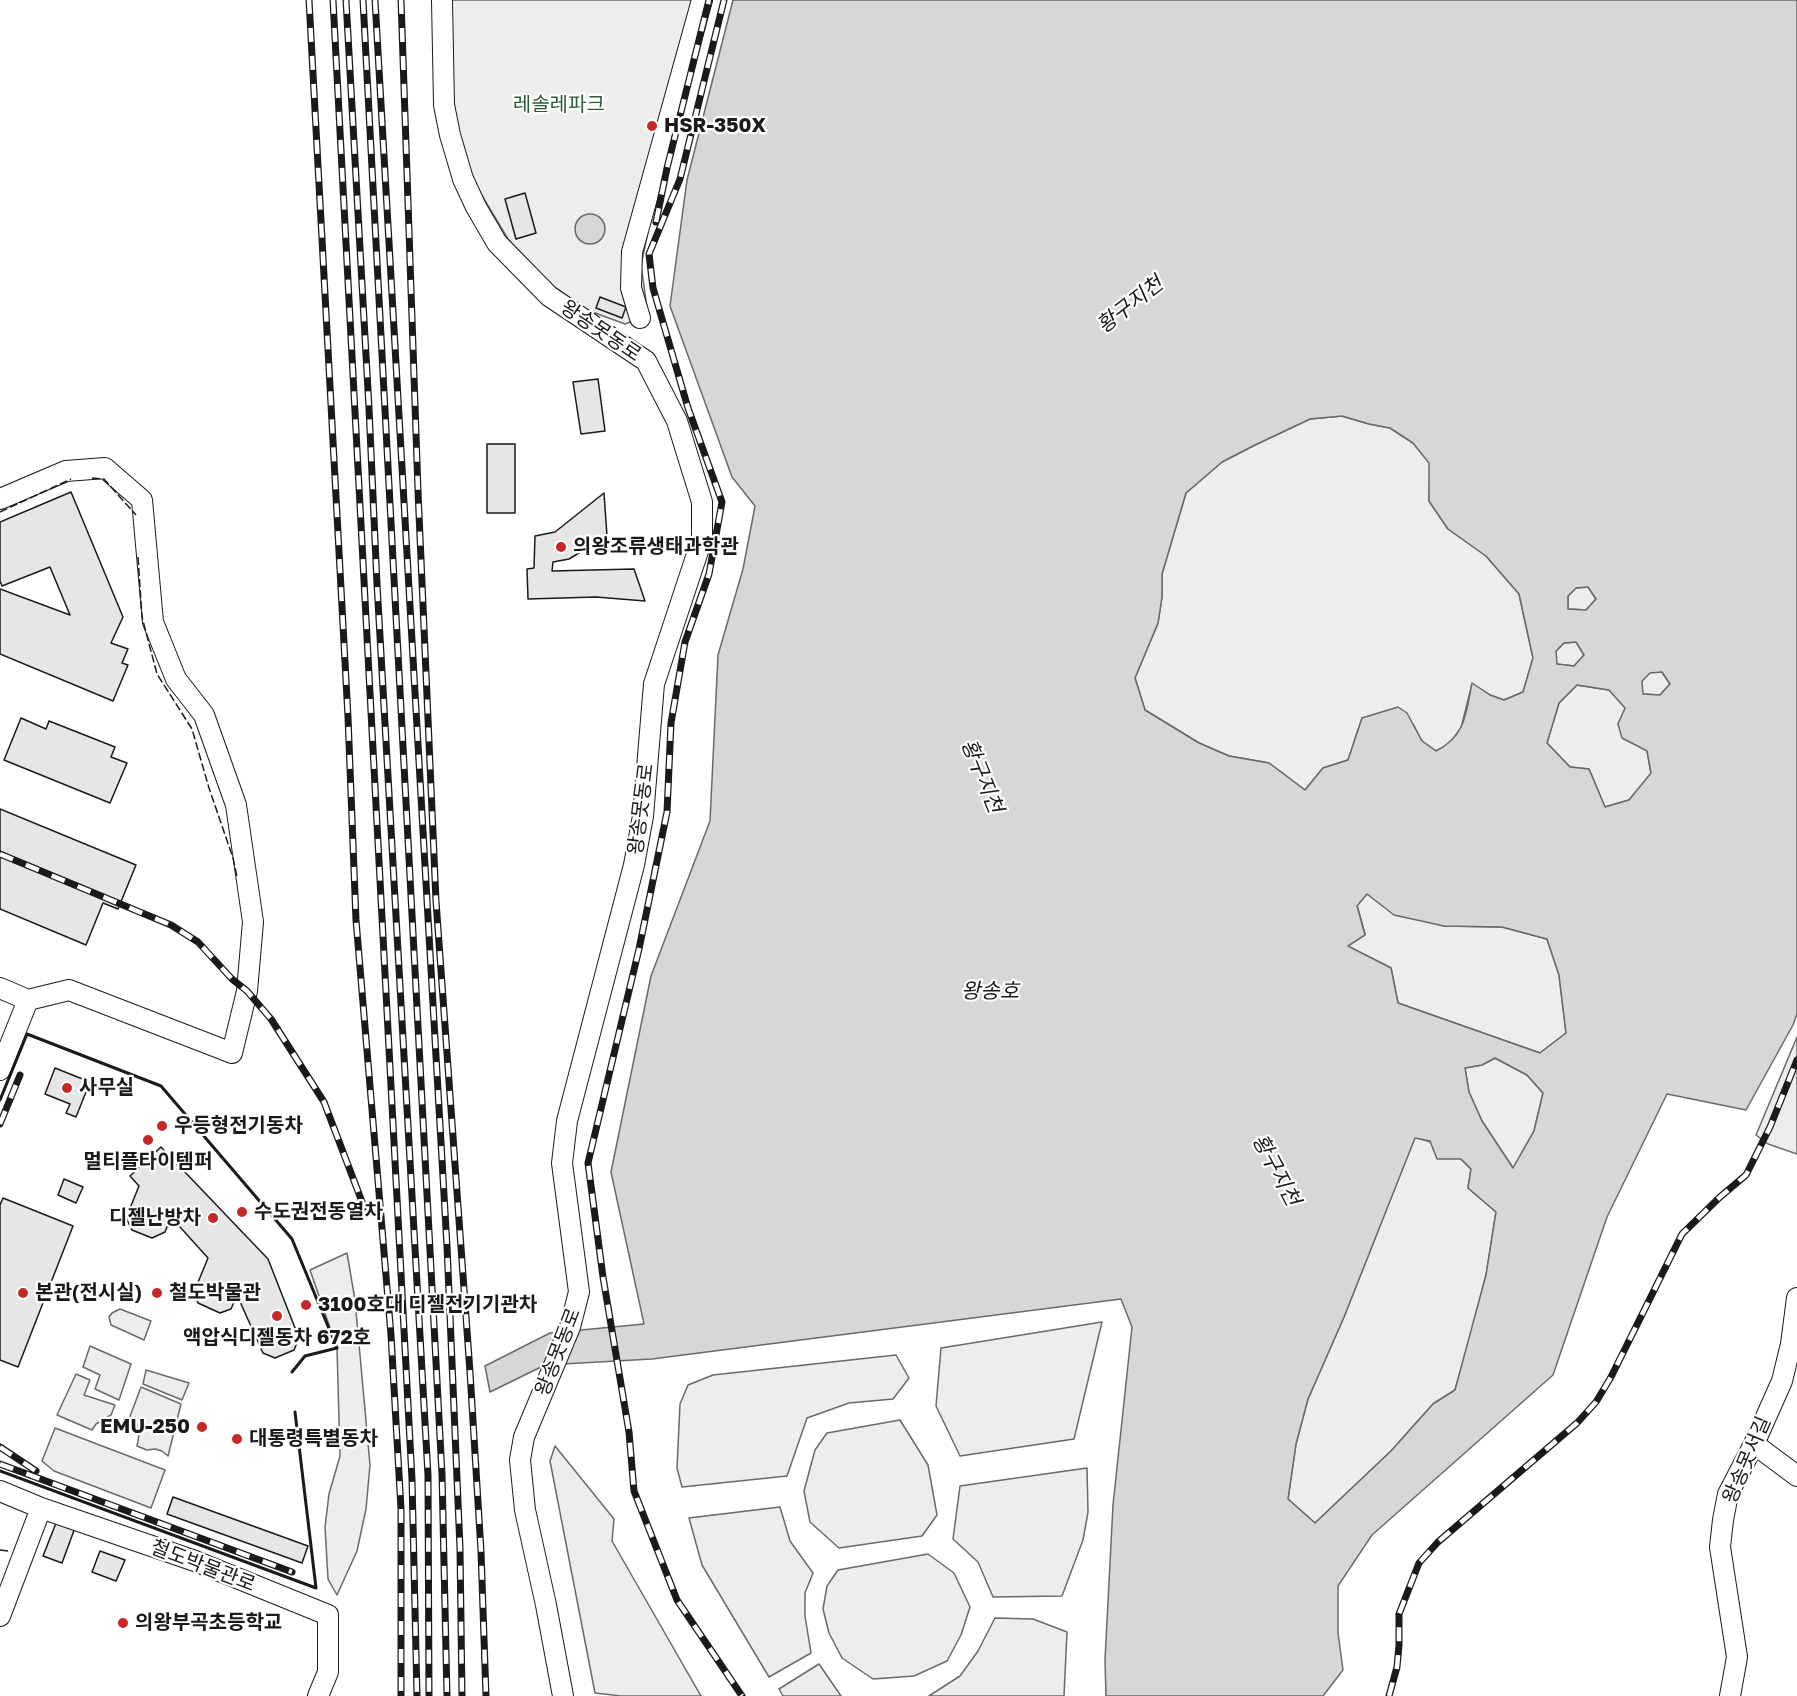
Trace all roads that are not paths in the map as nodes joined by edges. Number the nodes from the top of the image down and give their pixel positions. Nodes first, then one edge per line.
1 (442, 0) edge
2 (702, 0) edge
3 (640, 318) dead end
4 (0, 500) edge
5 (0, 988) edge
6 (28, 1000) junction
7 (0, 1070) edge
8 (1797, 1298) edge
9 (1754, 1444) junction
10 (1797, 1476) edge
11 (0, 1491) edge
12 (41, 1508) junction
13 (0, 1616) edge
14 (318, 1696) edge
15 (563, 1696) edge
16 (1730, 1696) edge

1 - 15 street, 왕송못동로
2 - 3 street, 왕송못동로
4 - 6 street
5 - 6 street
6 - 7 street
8 - 9 street, 왕송못서길
9 - 10 street
9 - 16 street, 왕송못서길
11 - 12 street, 철도박물관로
12 - 13 street
12 - 14 street, 철도박물관로

